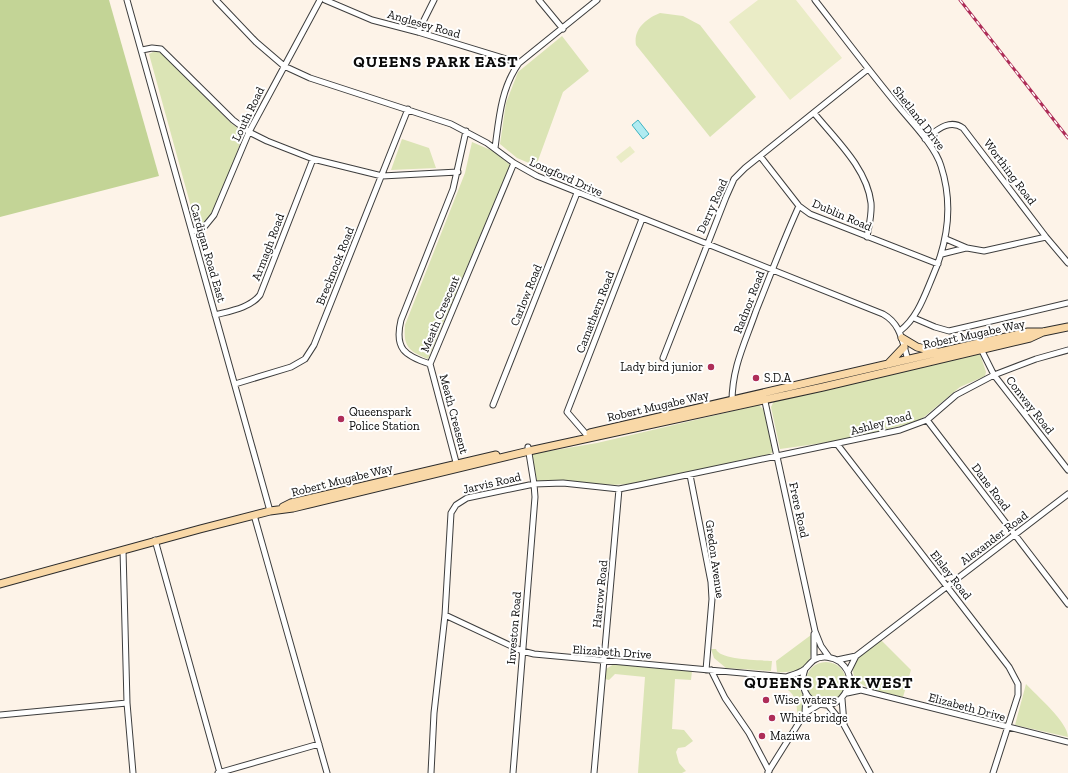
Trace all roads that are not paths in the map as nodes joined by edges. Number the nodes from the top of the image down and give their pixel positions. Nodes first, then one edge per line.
1 (127, 0) edge
2 (216, 0) edge
3 (320, 0) edge
4 (325, 0) edge
5 (434, 0) edge
6 (539, 0) edge
7 (597, 0) edge
8 (815, 0) edge
9 (563, 29) junction
10 (418, 32) junction
11 (142, 50) junction
12 (519, 63) junction
13 (284, 66) junction
14 (868, 69) junction
15 (408, 109) junction
16 (814, 113) junction
17 (466, 131) junction
18 (249, 132) junction
19 (925, 139) junction
20 (494, 148) junction
21 (760, 156) junction
22 (313, 159) junction
23 (514, 163) junction
24 (458, 172) junction
25 (382, 176) junction
26 (577, 193) junction
27 (799, 206) junction
28 (642, 219) junction
29 (192, 232) junction
30 (867, 237) junction
31 (1046, 237) junction
32 (946, 239) junction
33 (706, 244) junction
34 (967, 248) junction
35 (942, 254) junction
36 (1068, 263) edge
37 (938, 264) junction
38 (772, 270) junction
39 (1068, 303) edge
40 (215, 315) junction
41 (914, 318) junction
42 (1068, 327) edge
43 (1043, 332) junction
44 (901, 335) junction
45 (904, 346) junction
46 (981, 349) junction
47 (1068, 350) edge
48 (938, 352) junction
49 (663, 358) dead end
50 (908, 360) junction
51 (925, 362) junction
52 (430, 364) junction
53 (887, 368) junction
54 (994, 375) junction
55 (235, 384) junction
56 (764, 397) junction
57 (732, 404) junction
58 (493, 405) dead end
59 (927, 420) junction
60 (586, 434) junction
61 (837, 444) junction
62 (528, 449) junction
63 (776, 455) junction
64 (457, 466) junction
65 (1068, 470) edge
66 (690, 475) junction
67 (534, 484) junction
68 (619, 489) junction
69 (1068, 494) edge
70 (270, 511) junction
71 (254, 515) junction
72 (1014, 534) junction
73 (154, 540) junction
74 (123, 550) junction
75 (0, 584) edge
76 (947, 586) junction
77 (1068, 604) edge
78 (445, 615) junction
79 (815, 631) junction
80 (522, 651) junction
81 (856, 656) junction
82 (830, 657) junction
83 (814, 660) junction
84 (837, 660) junction
85 (603, 661) junction
86 (805, 669) junction
87 (708, 670) junction
88 (848, 672) junction
89 (786, 678) junction
90 (850, 679) junction
91 (803, 687) junction
92 (861, 690) junction
93 (846, 693) junction
94 (806, 694) junction
95 (842, 699) junction
96 (127, 703) junction
97 (820, 704) junction
98 (828, 705) junction
99 (805, 713) junction
100 (0, 715) edge
101 (844, 725) junction
102 (1008, 728) junction
103 (1068, 742) edge
104 (319, 744) junction
105 (768, 772) edge
106 (132, 773) edge
107 (219, 773) edge
108 (327, 773) edge
109 (430, 773) edge
110 (513, 773) edge
111 (594, 773) edge
112 (870, 773) edge
113 (993, 773) edge

1 - 11 street, Cardigan Road East
2 - 13 street, Longford Drive
3 - 13 street, Louth Road
4 - 10 street, Anglesey Road
5 - 10 street
6 - 9 street
7 - 9 street
8 - 14 street, Shetland Drive
9 - 12 street
10 - 12 street, Anglesey Road
11 - 18 street
11 - 29 street, Cardigan Road East
12 - 20 street
13 - 15 street, Longford Drive
13 - 18 street, Louth Road
14 - 16 street, Derry Road
14 - 19 street, Shetland Drive
15 - 17 street, Longford Drive
15 - 25 street, Brecknock Road
16 - 21 street, Derry Road
16 - 30 street
17 - 20 street, Longford Drive
17 - 24 street, Meath Crescent
18 - 22 street
18 - 29 street, Louth Road
19 - 31 street, Worthing Road
19 - 32 street, Shetland Drive
20 - 23 street, Longford Drive
21 - 27 street, Dublin Road
21 - 33 street, Derry Road
22 - 25 street
22 - 40 street, Armagh Road
23 - 26 street, Longford Drive
23 - 52 street, Meath Crescent
24 - 25 street
24 - 52 street, Meath Crescent
25 - 55 street, Brecknock Road
26 - 28 street, Longford Drive
26 - 58 street, Carlow Road
27 - 30 street, Dublin Road
27 - 38 street, Radnor Road
28 - 33 street, Longford Drive
28 - 60 street, Camathern Road
29 - 40 street, Cardigan Road East
30 - 37 street, Dublin Road
31 - 34 street
31 - 36 street, Worthing Road
32 - 34 street
32 - 35 street, Shetland Drive
33 - 38 street, Longford Drive
33 - 49 street, Derry Road
34 - 35 street
35 - 37 street, Shetland Drive
37 - 41 street, Shetland Drive
38 - 44 street, Longford Drive
38 - 57 street, Radnor Road
39 - 41 street
40 - 55 street, Cardigan Road East
41 - 44 street, Shetland Drive
42 - 43 main road, Robert Mugabe Way
43 - 46 main road, Robert Mugabe Way
43 - 48 main road, Robert Mugabe Way
44 - 45 street, Longford Drive
44 - 48 main road
45 - 50 street, Longford Drive
45 - 53 main road
46 - 51 main road, Robert Mugabe Way
46 - 54 street, Conway Road
47 - 54 street, Ashley Road
48 - 50 main road, Robert Mugabe Way
50 - 51 street
50 - 53 main road, Robert Mugabe Way
51 - 53 main road, Robert Mugabe Way
52 - 64 street, Meath Creasent
53 - 56 main road, Robert Mugabe Way
54 - 59 street, Ashley Road
54 - 65 street, Conway Road
55 - 70 street, Cardigan Road East
56 - 57 main road, Robert Mugabe Way
56 - 63 street, Frere Road
57 - 60 main road, Robert Mugabe Way
57 - 62 main road, Robert Mugabe Way
59 - 61 street, Ashley Road
59 - 72 street, Dane Road
60 - 62 main road, Robert Mugabe Way
61 - 63 street, Ashley Road
61 - 76 street, Elsley Road
62 - 64 main road, Robert Mugabe Way
62 - 67 street, Investon Road
63 - 66 street, Jarvis Road
63 - 79 street, Frere Road
64 - 70 main road, Robert Mugabe Way
66 - 68 street, Jarvis Road
66 - 87 street, Gredon Avenue
67 - 68 street, Jarvis Road
67 - 78 street, Jarvis Road
67 - 80 street, Investon Road
68 - 85 street, Harrow Road
69 - 72 street, Alexander Road
70 - 71 main road, Robert Mugabe Way
71 - 73 main road, Robert Mugabe Way
71 - 104 street
72 - 76 street, Alexander Road
72 - 77 street, Dane Road
73 - 74 main road, Robert Mugabe Way
73 - 107 street
74 - 75 main road, Robert Mugabe Way
74 - 96 street
76 - 81 street, Alexander Road
76 - 102 street, Elsley Road
78 - 80 street, Elizabeth Drive
78 - 109 street, Jarvis Road
79 - 82 street, Frere Road
79 - 83 street, Frere Road
80 - 85 street, Elizabeth Drive
80 - 110 street, Investon Road
81 - 84 street, Alexander Road
81 - 88 street, Alexander Road
82 - 83 street
82 - 84 street
83 - 86 street
84 - 88 street
85 - 87 street, Elizabeth Drive
85 - 111 street, Harrow Road
86 - 89 street
86 - 91 street
87 - 89 street, Elizabeth Drive
87 - 105 street
88 - 90 street
89 - 91 street, Elizabeth Drive
90 - 92 street
90 - 93 street
91 - 94 street
92 - 93 street, Elizabeth Drive
92 - 102 street, Elizabeth Drive
93 - 95 street
94 - 97 street
94 - 99 street
95 - 98 street
95 - 101 street
96 - 100 street
96 - 106 street
97 - 98 street
97 - 99 street
98 - 101 street
99 - 105 street
101 - 112 street
102 - 103 street, Elizabeth Drive
102 - 113 street, Elsley Road
104 - 107 street
104 - 108 street

